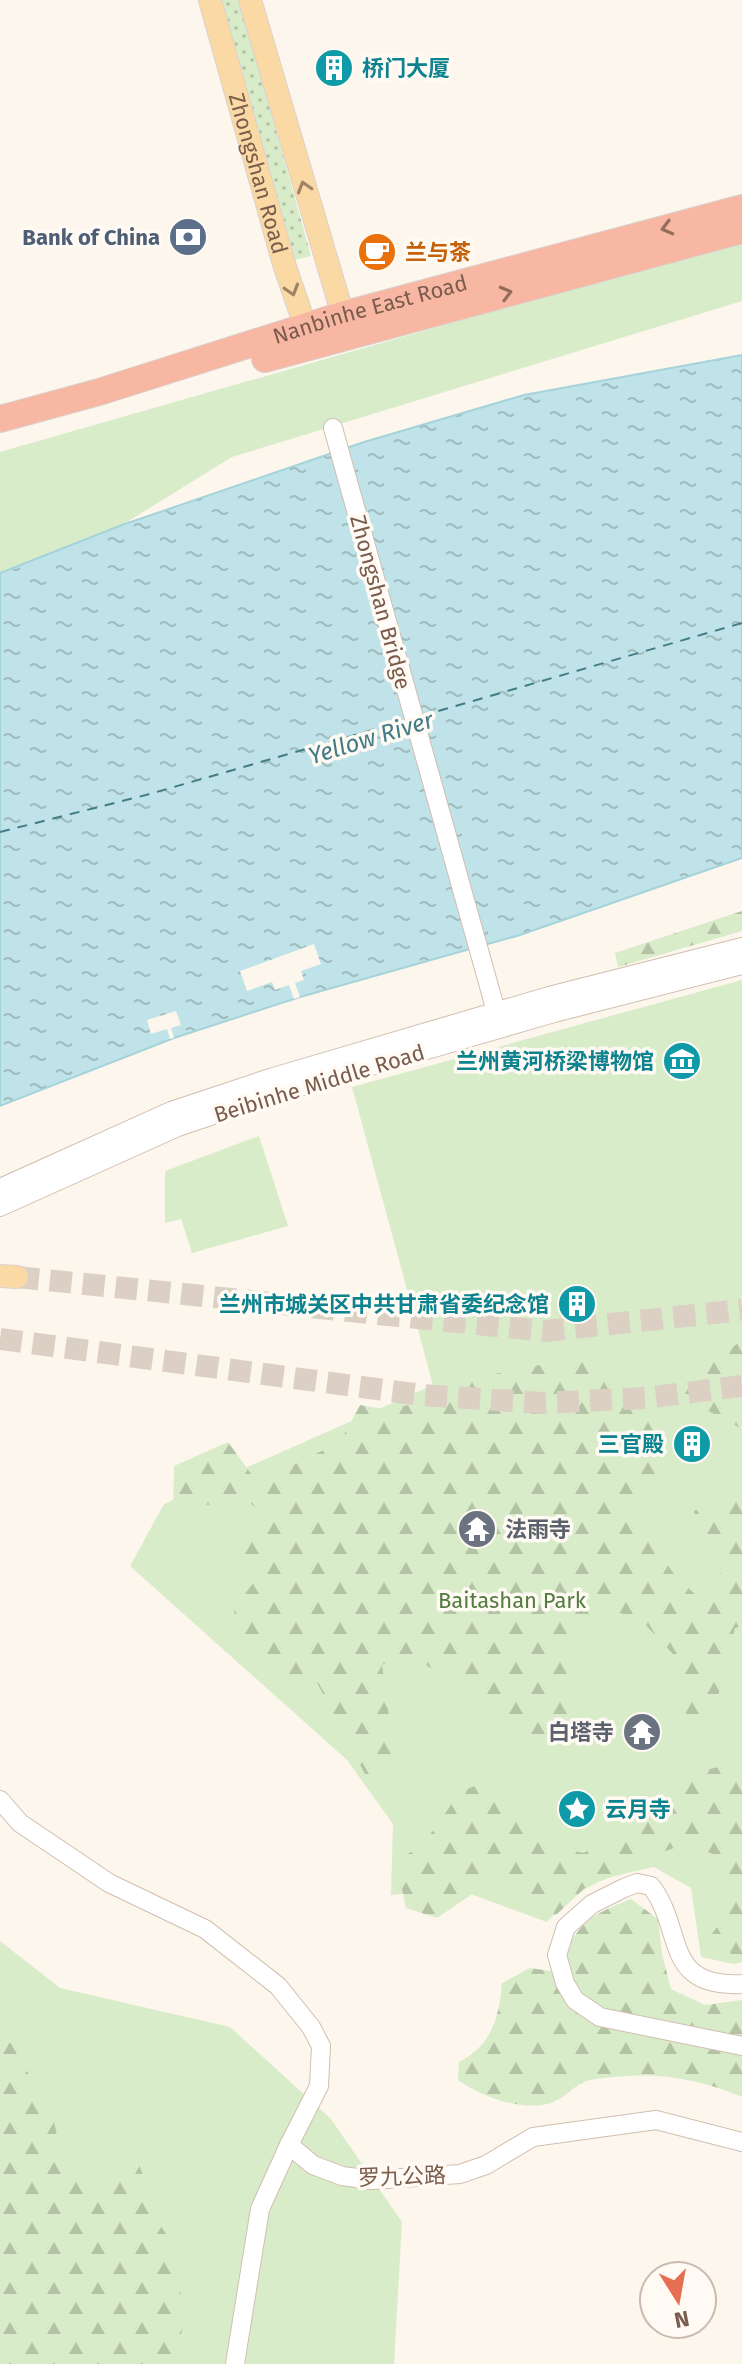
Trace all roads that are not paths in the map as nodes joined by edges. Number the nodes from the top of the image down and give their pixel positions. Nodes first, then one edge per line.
1 (210, 0) edge
2 (250, 0) edge
3 (742, 208) edge
4 (742, 230) edge
5 (346, 325) junction
6 (308, 337) junction
7 (0, 419) edge
8 (333, 428) dead end
9 (0, 435) edge
10 (742, 947) edge
11 (742, 965) edge
12 (498, 1020) junction
13 (0, 1188) edge
14 (0, 1207) edge
15 (0, 1800) edge
16 (742, 1984) edge
17 (742, 2046) edge
18 (742, 2142) edge
19 (289, 2145) junction
20 (235, 2364) edge

1 -> 6 main road, Zhongshan Road
5 -> 2 main road, Zhongshan Road
3 -> 5 highway, Nanbinhe East Road
5 -> 4 highway, Nanbinhe East Road
5 - 6 highway, Nanbinhe East Road
6 - 7 highway, Nanbinhe East Road
6 - 9 highway, Nanbinhe East Road
8 - 12 street, Zhongshan Bridge
10 - 12 street, Beibinhe Middle Road
11 - 12 street, Beibinhe Middle Road
12 - 13 street, Beibinhe Middle Road
12 - 14 street, Beibinhe Middle Road
15 - 19 street
16 - 17 street
18 - 19 street, 罗九公路
19 - 20 street

